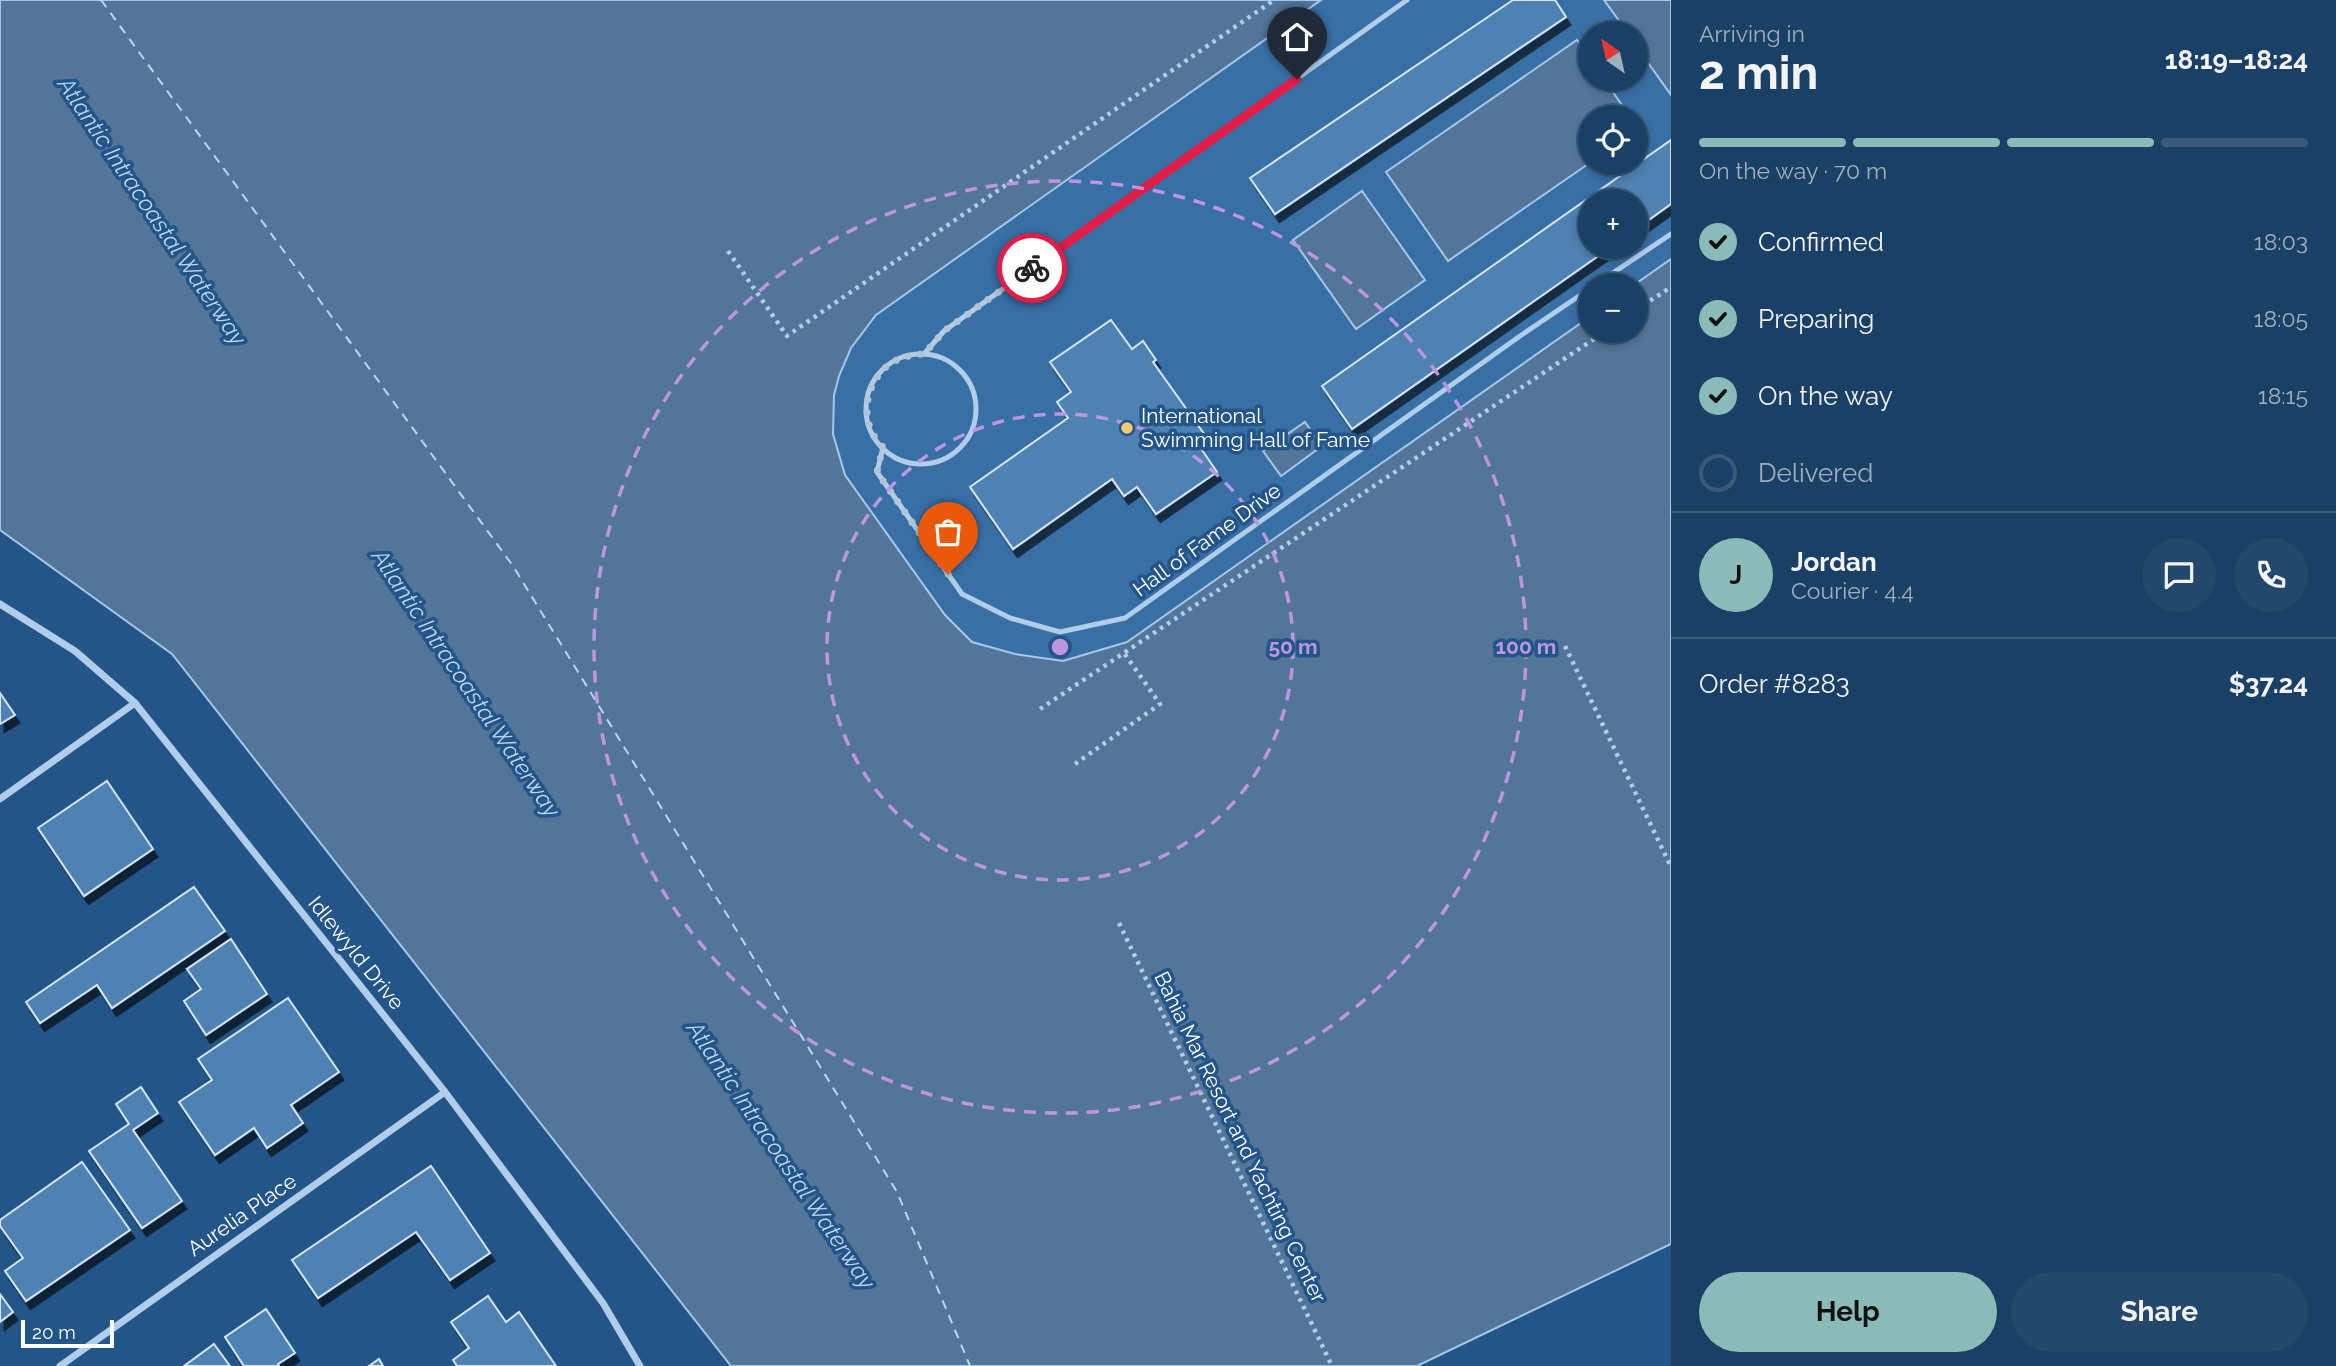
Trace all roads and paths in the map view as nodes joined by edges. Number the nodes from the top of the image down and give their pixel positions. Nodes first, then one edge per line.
1 (1273, 0) edge
2 (1407, 0) edge
3 (1671, 234) edge
4 (728, 251) dead end
5 (1613, 273) edge
6 (1671, 287) edge
7 (1578, 297) edge
8 (1648, 302) edge
9 (1587, 343) edge
10 (924, 354) junction
11 (883, 447) junction
12 (0, 604) edge
13 (1565, 646) dead end
14 (1124, 653) junction
15 (135, 703) junction
16 (1040, 709) dead end
17 (1075, 764) dead end
18 (0, 799) edge
19 (1671, 867) edge
20 (1119, 923) dead end
21 (445, 1092) junction
22 (61, 1366) edge
23 (640, 1366) edge
24 (1332, 1366) edge

1 - 4 path
2 - 10 lane
3 - 5 lane
6 - 8 path
7 - 11 lane, Hall of Fame Drive
9 - 14 path
10 - 11 lane
10 - 11 lane
12 - 15 street, Idlewyld Drive
13 - 19 path
14 - 16 path
14 - 17 path
15 - 18 street
15 - 21 street, Idlewyld Drive
20 - 24 path, Bahia Mar Resort and Yachting Center
21 - 22 street, Aurelia Place
21 - 23 street, Idlewyld Drive

